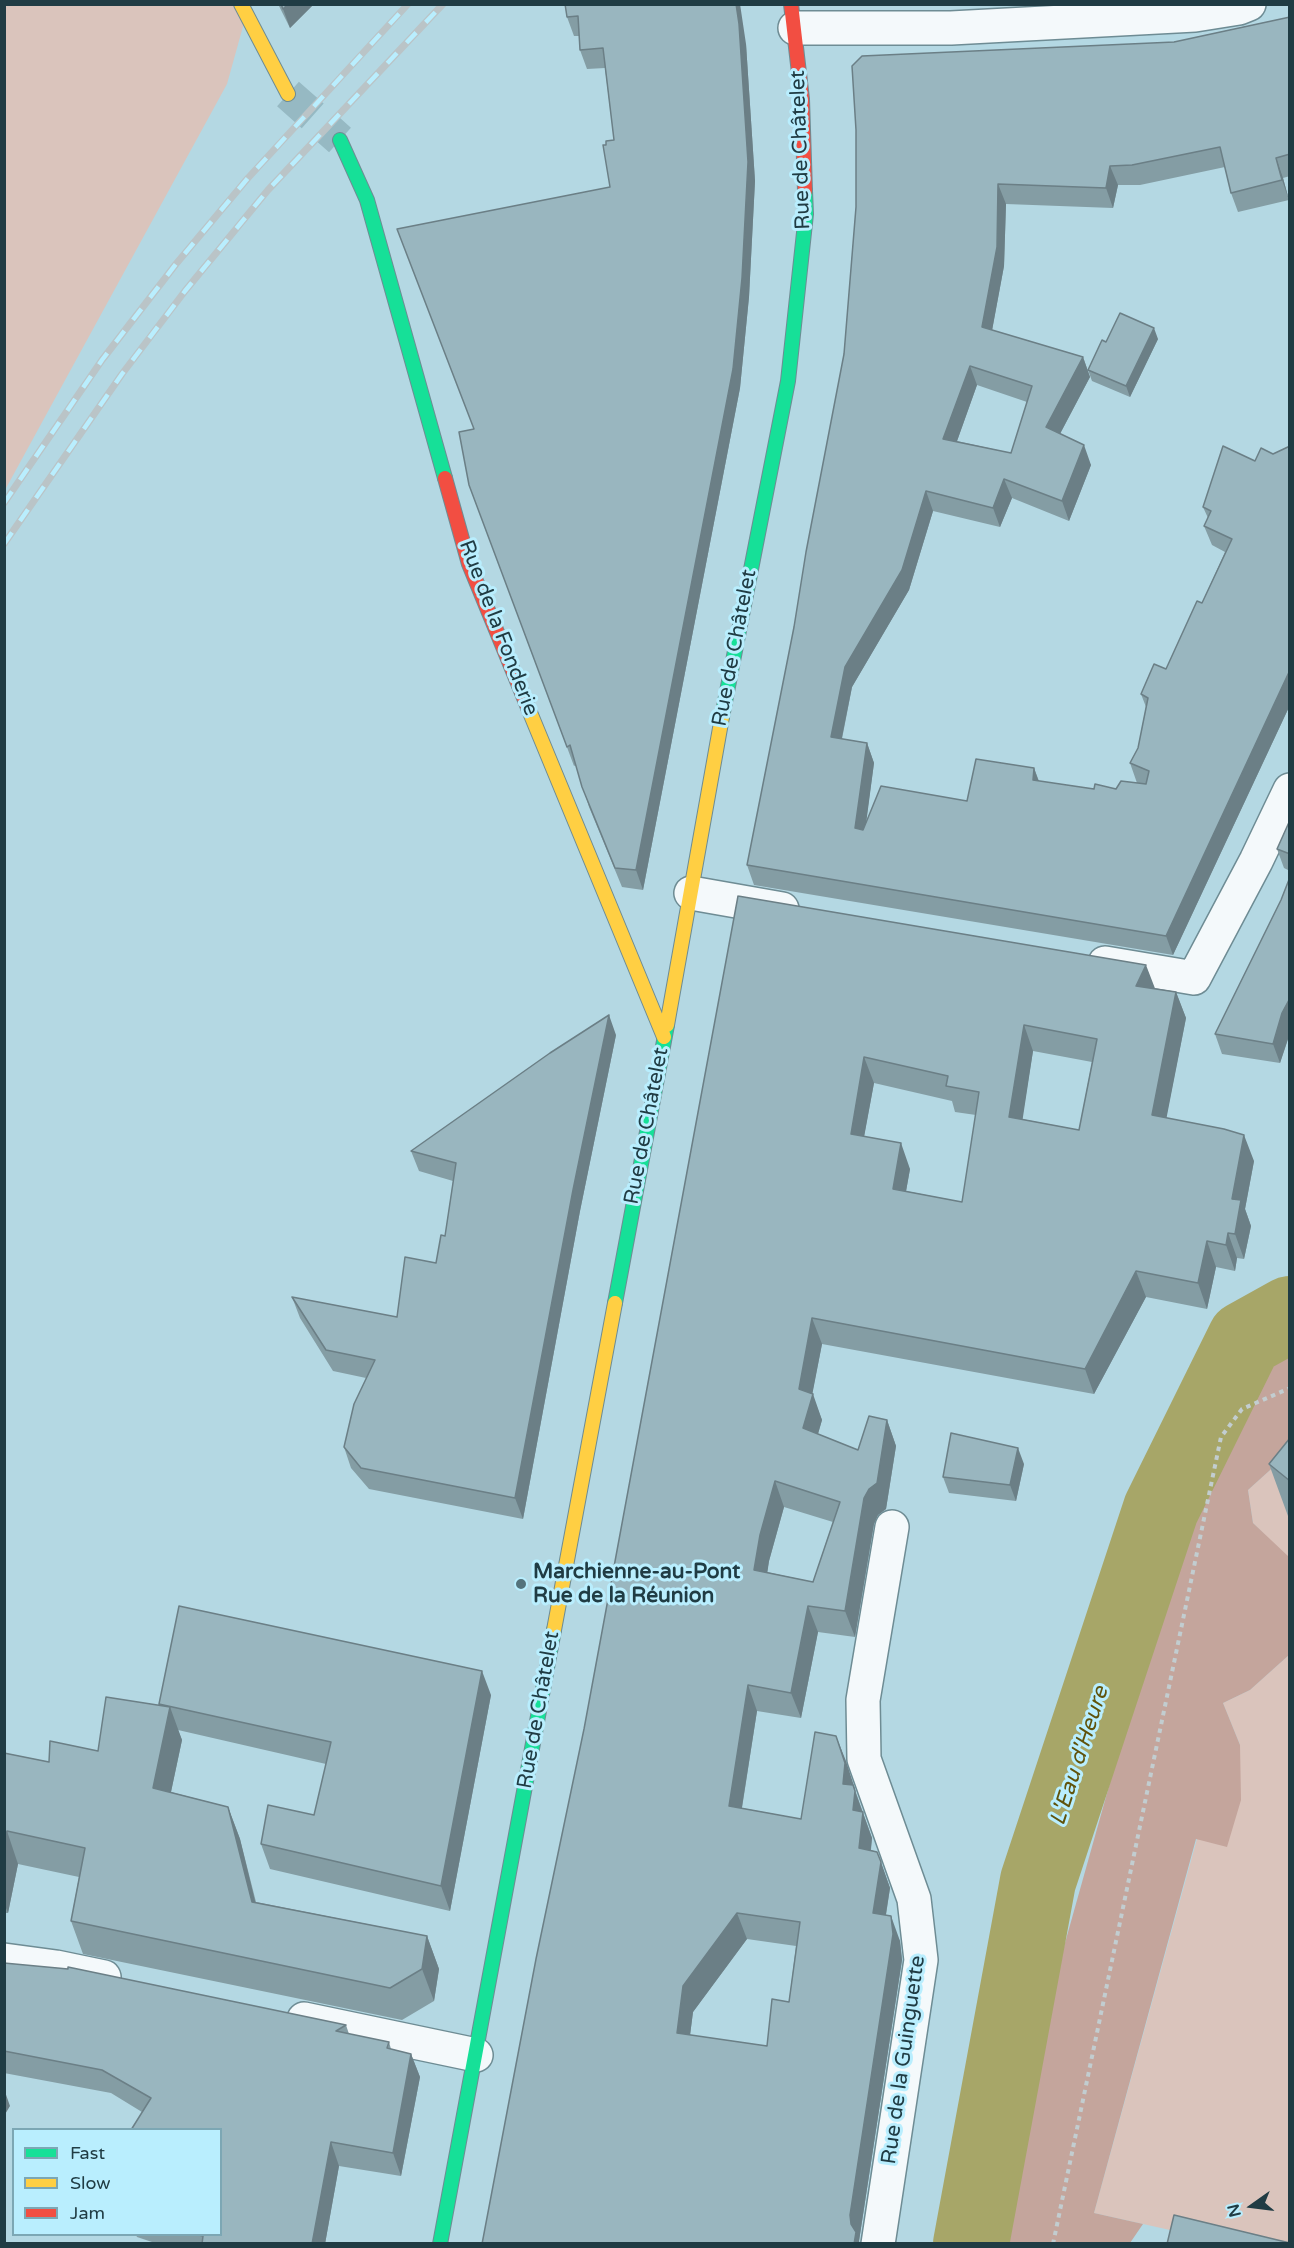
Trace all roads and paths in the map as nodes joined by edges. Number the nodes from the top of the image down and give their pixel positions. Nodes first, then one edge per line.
1 (241, 4) edge
2 (1249, 4) edge
3 (793, 16) edge
4 (288, 94) tunnel mouth
5 (340, 140) tunnel mouth
6 (1290, 790) edge
7 (691, 893) junction
8 (806, 912) edge
9 (1077, 958) edge
10 (664, 1037) junction
11 (1290, 1388) edge
12 (892, 1527) dead end
13 (4, 1960) edge
14 (137, 1984) edge
15 (277, 2013) edge
16 (476, 2055) junction
17 (440, 2244) edge
18 (878, 2244) edge
19 (1053, 2244) edge

1 - 4 main road
2 - 3 street
3 - 7 main road, Rue de Châtelet
5 - 10 main road, Rue de la Fonderie
6 - 9 street
7 - 8 street
7 - 10 main road, Rue de Châtelet
10 - 16 main road, Rue de Châtelet
11 - 19 path
12 - 18 street, Rue de la Guinguette
13 - 14 street
15 - 16 street
16 - 17 main road, Rue de Châtelet

